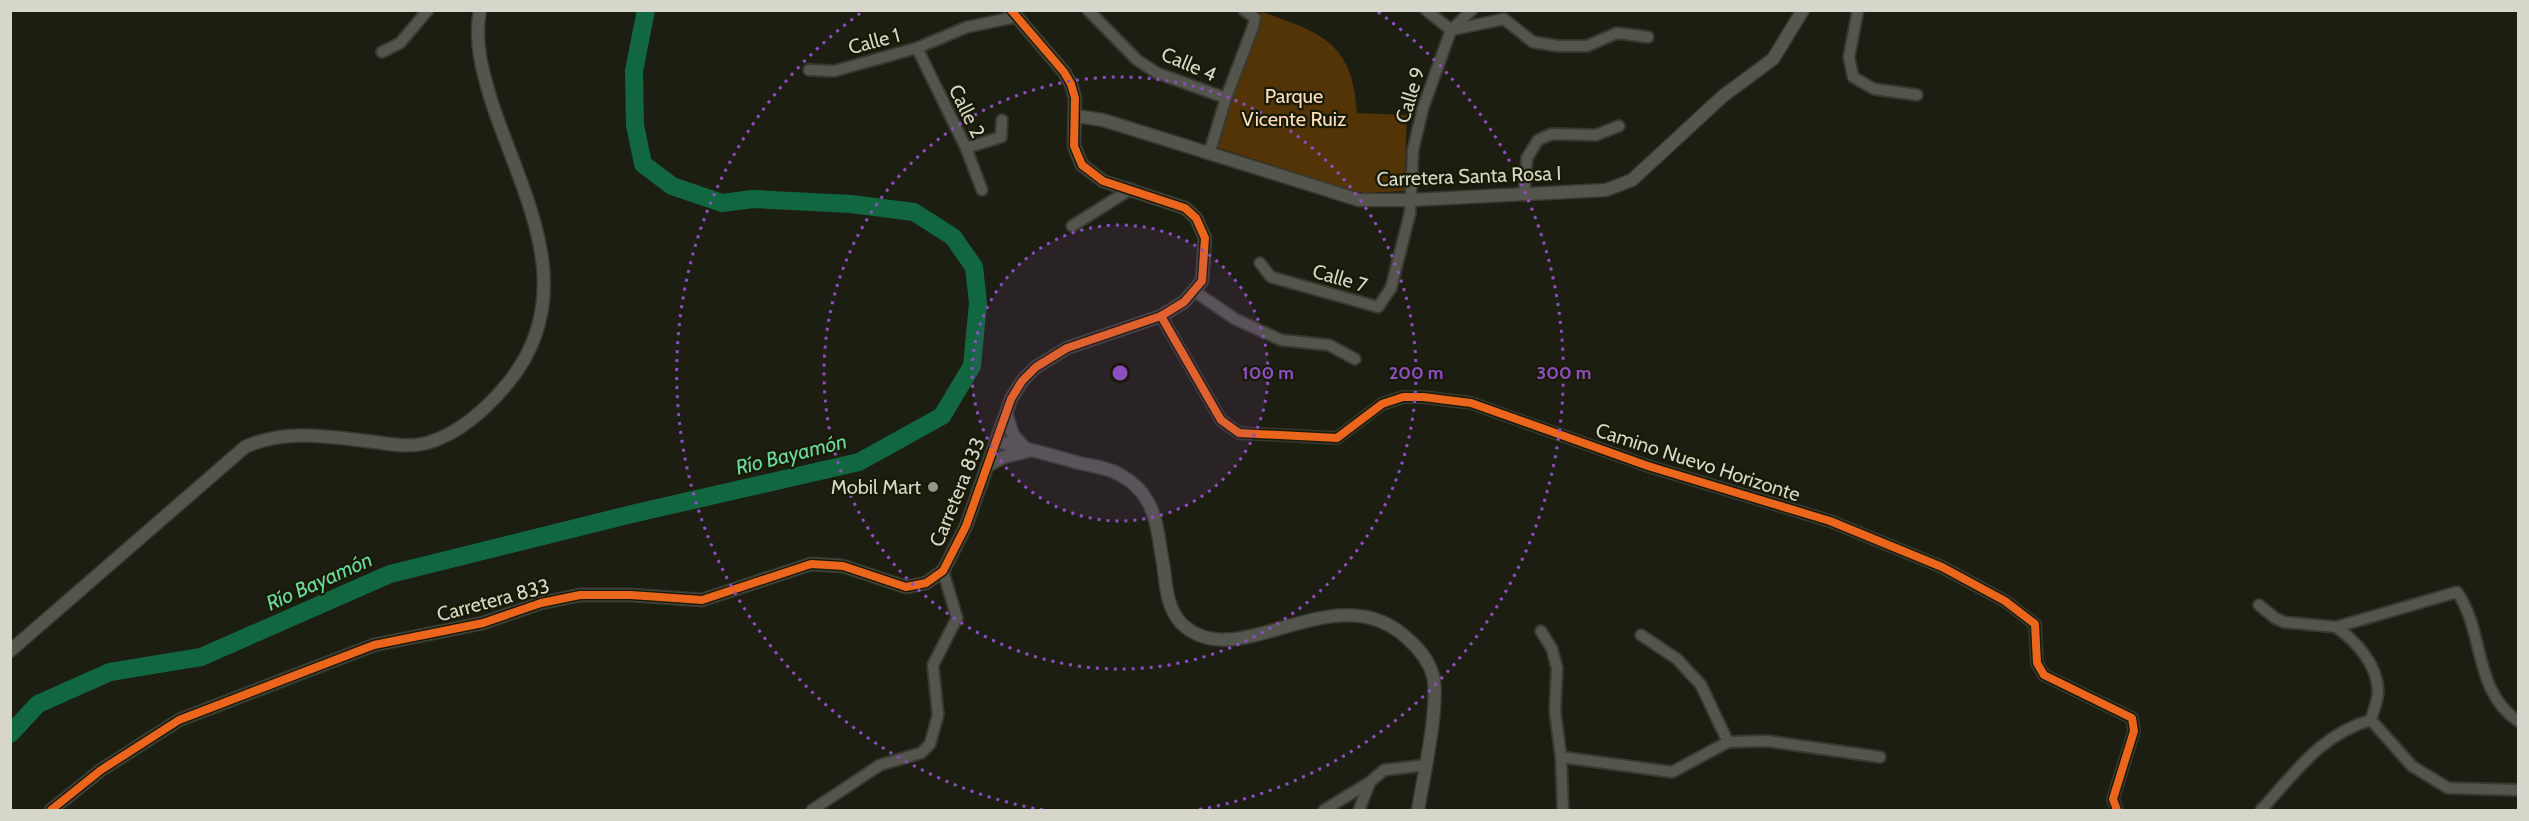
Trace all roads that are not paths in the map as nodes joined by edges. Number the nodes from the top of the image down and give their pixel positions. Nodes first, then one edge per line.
1 (428, 10) edge
2 (480, 10) edge
3 (1088, 10) edge
4 (1244, 10) edge
5 (1426, 10) edge
6 (1472, 10) edge
7 (1803, 10) edge
8 (1858, 10) edge
9 (1014, 14) edge
10 (1450, 30) junction
11 (1648, 37) dead end
12 (916, 48) junction
13 (382, 52) dead end
14 (808, 70) dead end
15 (1917, 95) dead end
16 (1226, 99) junction
17 (1076, 116) junction
18 (1002, 120) dead end
19 (1619, 126) dead end
20 (966, 148) junction
21 (1209, 154) junction
22 (1131, 189) junction
23 (982, 190) dead end
24 (1524, 195) junction
25 (1411, 200) junction
26 (1072, 226) dead end
27 (1260, 263) dead end
28 (1194, 291) junction
29 (1161, 316) junction
30 (1355, 359) dead end
31 (1006, 413) junction
32 (996, 441) junction
33 (1029, 450) junction
34 (987, 466) junction
35 (942, 571) junction
36 (2259, 605) dead end
37 (2336, 627) junction
38 (1541, 631) dead end
39 (1641, 635) dead end
40 (10, 651) edge
41 (2371, 720) junction
42 (2518, 721) edge
43 (1728, 742) junction
44 (1561, 757) junction
45 (1880, 757) dead end
46 (1426, 765) junction
47 (1370, 782) junction
48 (2518, 790) edge
49 (51, 810) edge
50 (812, 810) edge
51 (1324, 810) edge
52 (1359, 810) edge
53 (1418, 810) edge
54 (1563, 810) edge
55 (2117, 810) edge
56 (2261, 810) edge

1 - 13 street
2 - 40 street
3 - 16 street, Calle 4
4 - 16 street
5 - 10 street
6 - 10 street, Calle 9
7 - 24 street, Carretera Santa Rosa I
8 - 15 street
9 - 12 street, Calle 1
9 - 17 street
10 - 11 street
10 - 25 street, Calle 9
12 - 14 street, Calle 1
12 - 20 street, Calle 2
16 - 21 street
17 - 21 street, Carretera Santa Rosa I
17 - 22 street
18 - 20 street
19 - 24 street
20 - 23 street, Calle 2
21 - 25 street, Carretera Santa Rosa I
22 - 26 street
22 - 28 street
24 - 25 street, Carretera Santa Rosa I
25 - 27 street, Calle 7
28 - 29 street, Carretera 833
28 - 30 street
29 - 31 street, Carretera 833
29 - 55 street, Camino Nuevo Horizonte
31 - 32 street, Carretera 833
31 - 33 street
32 - 33 street
32 - 34 street, Carretera 833
33 - 34 street
33 - 46 street
34 - 35 street, Carretera 833
35 - 49 street, Carretera 833
35 - 50 street
36 - 37 street
37 - 41 street
37 - 42 street
38 - 44 street
39 - 43 street
41 - 48 street
41 - 56 street
43 - 44 street
43 - 45 street
44 - 54 street
46 - 47 street
46 - 53 street
47 - 51 street
47 - 52 street

